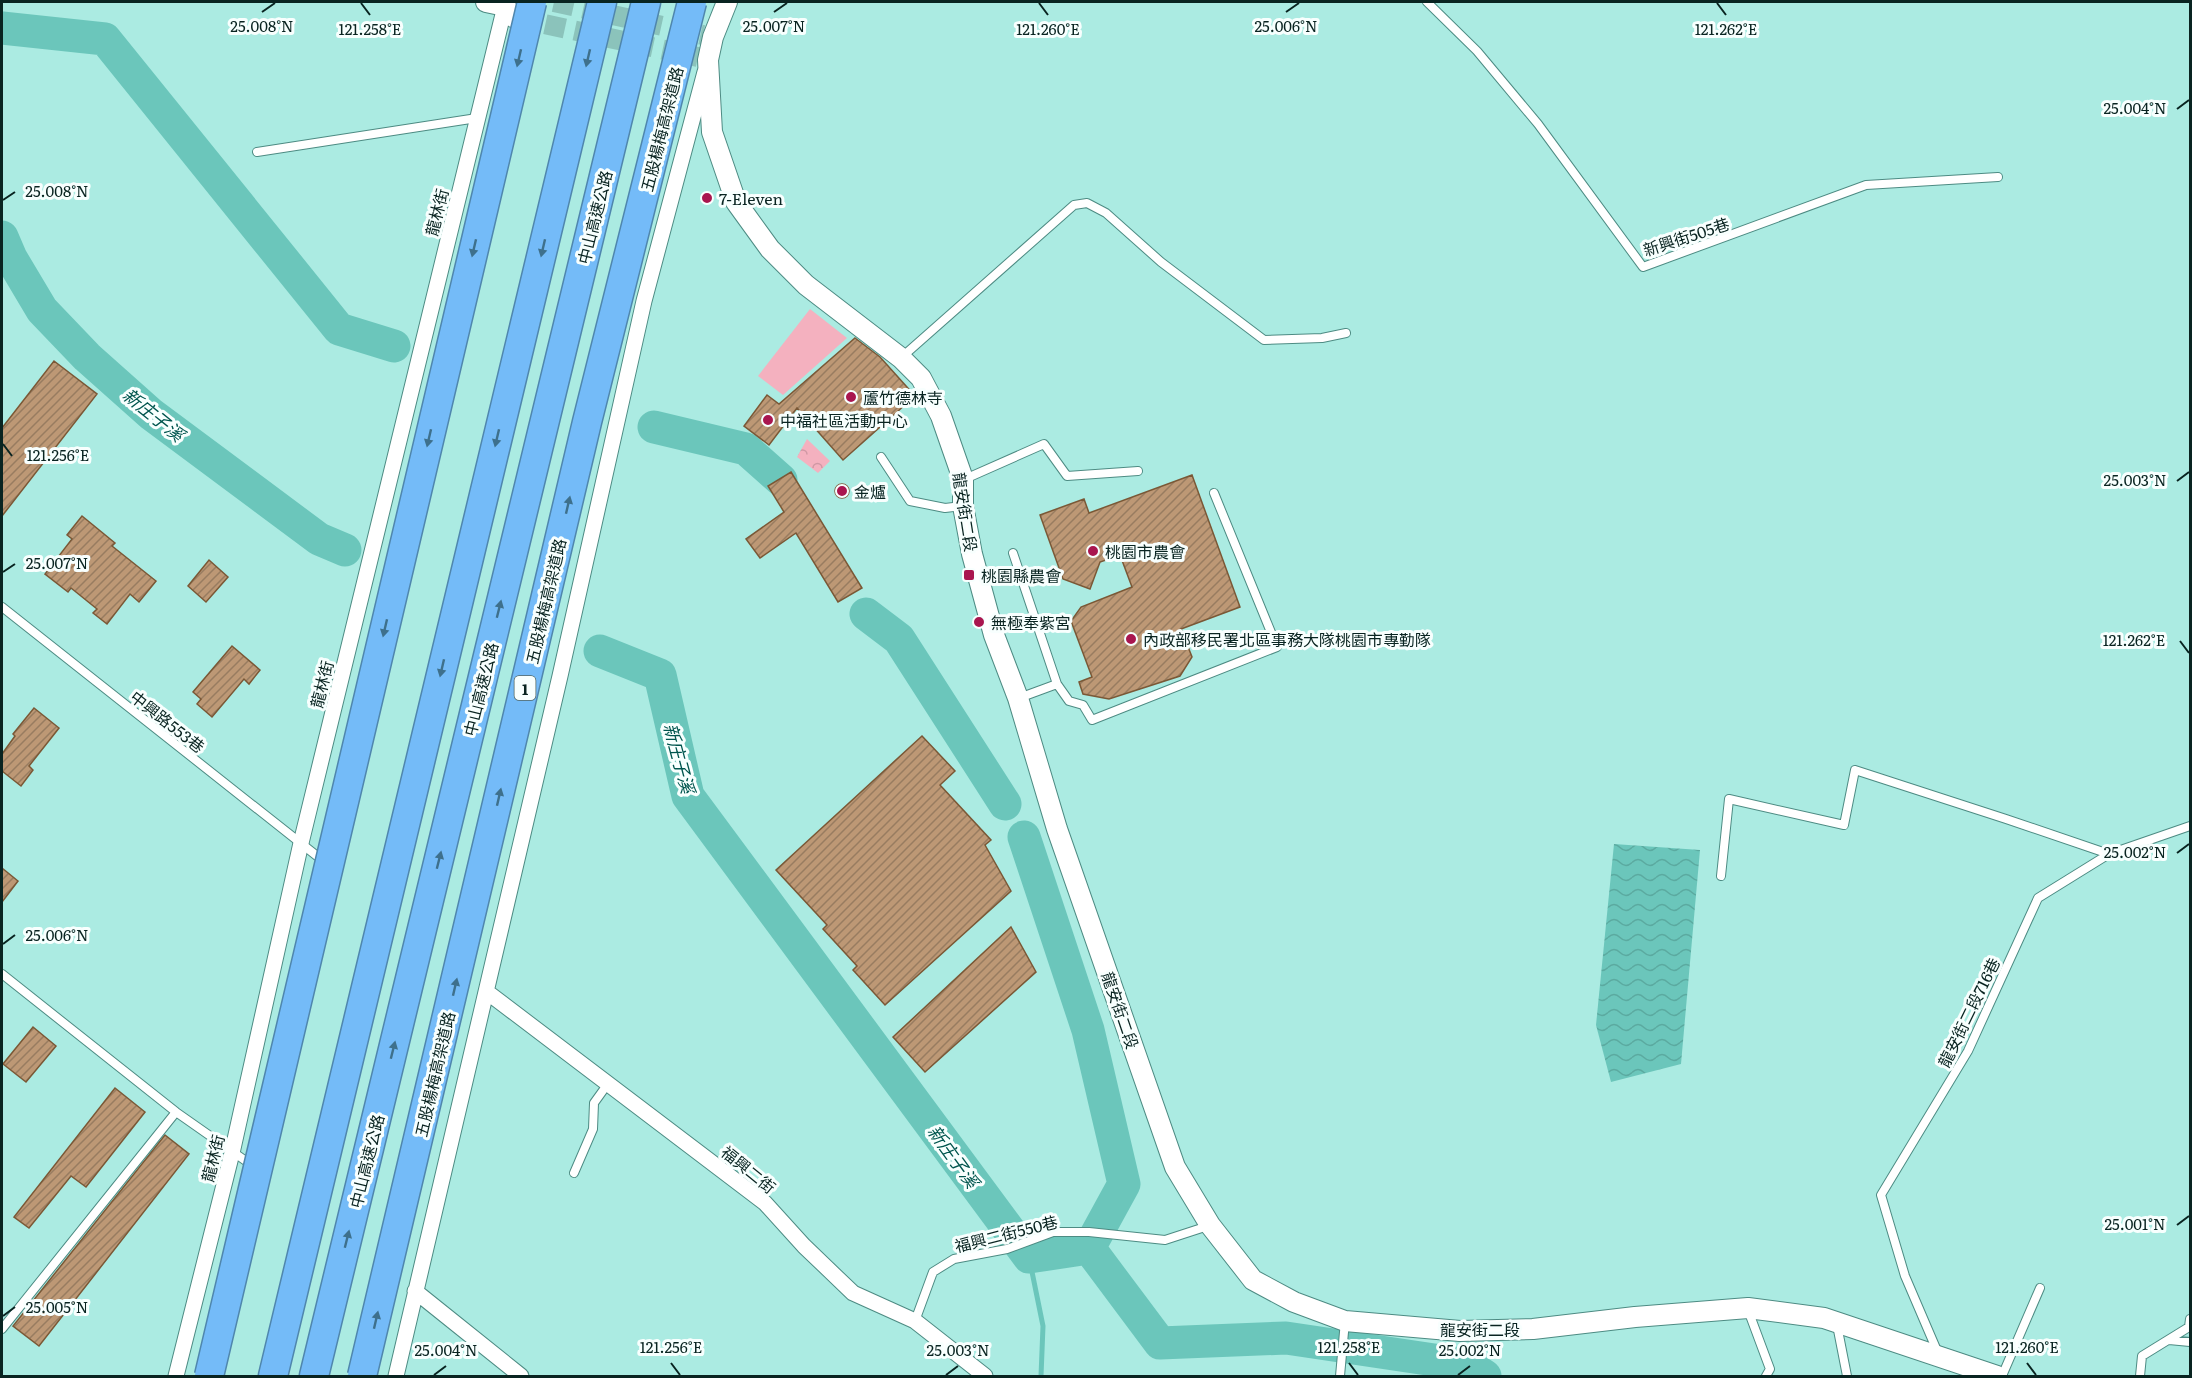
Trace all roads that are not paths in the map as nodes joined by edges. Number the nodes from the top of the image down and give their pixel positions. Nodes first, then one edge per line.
1 (602, 2) edge
2 (646, 2) edge
3 (692, 2) edge
4 (726, 2) edge
5 (1427, 2) edge
6 (509, 5) edge
7 (703, 58) junction
8 (477, 118) junction
9 (257, 152) dead end
10 (1998, 177) dead end
11 (1346, 333) dead end
12 (901, 357) junction
13 (881, 457) dead end
14 (1138, 471) dead end
15 (963, 479) junction
16 (1214, 493) dead end
17 (963, 506) junction
18 (1013, 553) dead end
19 (2, 607) edge
20 (1057, 684) junction
21 (1018, 699) junction
22 (2190, 826) edge
23 (301, 843) junction
24 (2109, 854) junction
25 (317, 856) dead end
26 (1721, 876) dead end
27 (2, 974) edge
28 (487, 992) junction
29 (607, 1084) junction
30 (176, 1112) junction
31 (232, 1152) junction
32 (261, 1170) dead end
33 (574, 1173) dead end
34 (1210, 1225) junction
35 (2040, 1288) dead end
36 (294, 1290) junction
37 (415, 1292) junction
38 (333, 1296) junction
39 (1748, 1308) junction
40 (2190, 1319) edge
41 (915, 1321) junction
42 (1836, 1322) junction
43 (1345, 1327) junction
44 (2, 1329) edge
45 (2169, 1340) junction
46 (2190, 1342) edge
47 (1940, 1357) junction
48 (1340, 1374) edge
49 (176, 1377) edge
50 (209, 1377) edge
51 (259, 1377) edge
52 (273, 1377) edge
53 (314, 1377) edge
54 (325, 1377) edge
55 (362, 1377) edge
56 (396, 1377) edge
57 (521, 1377) edge
58 (985, 1377) edge
59 (1766, 1377) edge
60 (1847, 1377) edge
61 (1997, 1377) edge
62 (2002, 1377) edge
63 (2140, 1377) edge

1 -> 36 highway
38 -> 2 highway, 中山高速公路
55 -> 3 highway, 五股楊梅高架道路 / 1, bridge
4 - 7 street, 龍安街二段
5 - 10 lane, 新興街505巷
6 - 8 street, 龍林街
6 -> 50 highway, bridge
7 - 12 street, 龍安街二段
7 - 28 street
8 - 9 lane
8 - 23 street, 龍林街
11 - 12 lane
12 - 15 street, 龍安街二段
13 - 17 lane
14 - 15 lane
15 - 17 street, 龍安街二段
16 - 20 lane
17 - 21 street, 龍安街二段
18 - 20 lane
19 - 23 lane, 中興路553巷
20 - 21 lane
21 - 34 street, 龍安街二段
22 - 24 lane, 龍安街二段716巷
23 - 25 lane, 中興路553巷
23 - 31 street, 龍林街
24 - 26 lane
24 - 47 lane, 龍安街二段716巷
27 - 30 lane
28 - 29 street, 福興二街
28 - 37 street
29 - 33 lane
29 - 41 street, 福興二街
30 - 31 lane
30 - 44 lane
31 - 32 lane
31 - 49 street, 龍林街
34 - 41 lane, 福興二街550巷
34 - 43 street, 龍安街二段
35 - 62 lane
36 - 51 highway
36 - 52 highway
37 - 56 street
37 - 57 street
38 - 53 highway, 中山高速公路
38 - 54 highway
39 - 42 street, 龍安街二段
39 - 43 street, 龍安街二段
39 - 59 lane
40 - 45 lane
41 - 58 street, 福興二街
42 - 47 street, 龍安街二段
42 - 60 lane
43 - 48 lane
45 - 46 lane
45 - 63 lane
47 - 61 street, 龍安街二段

